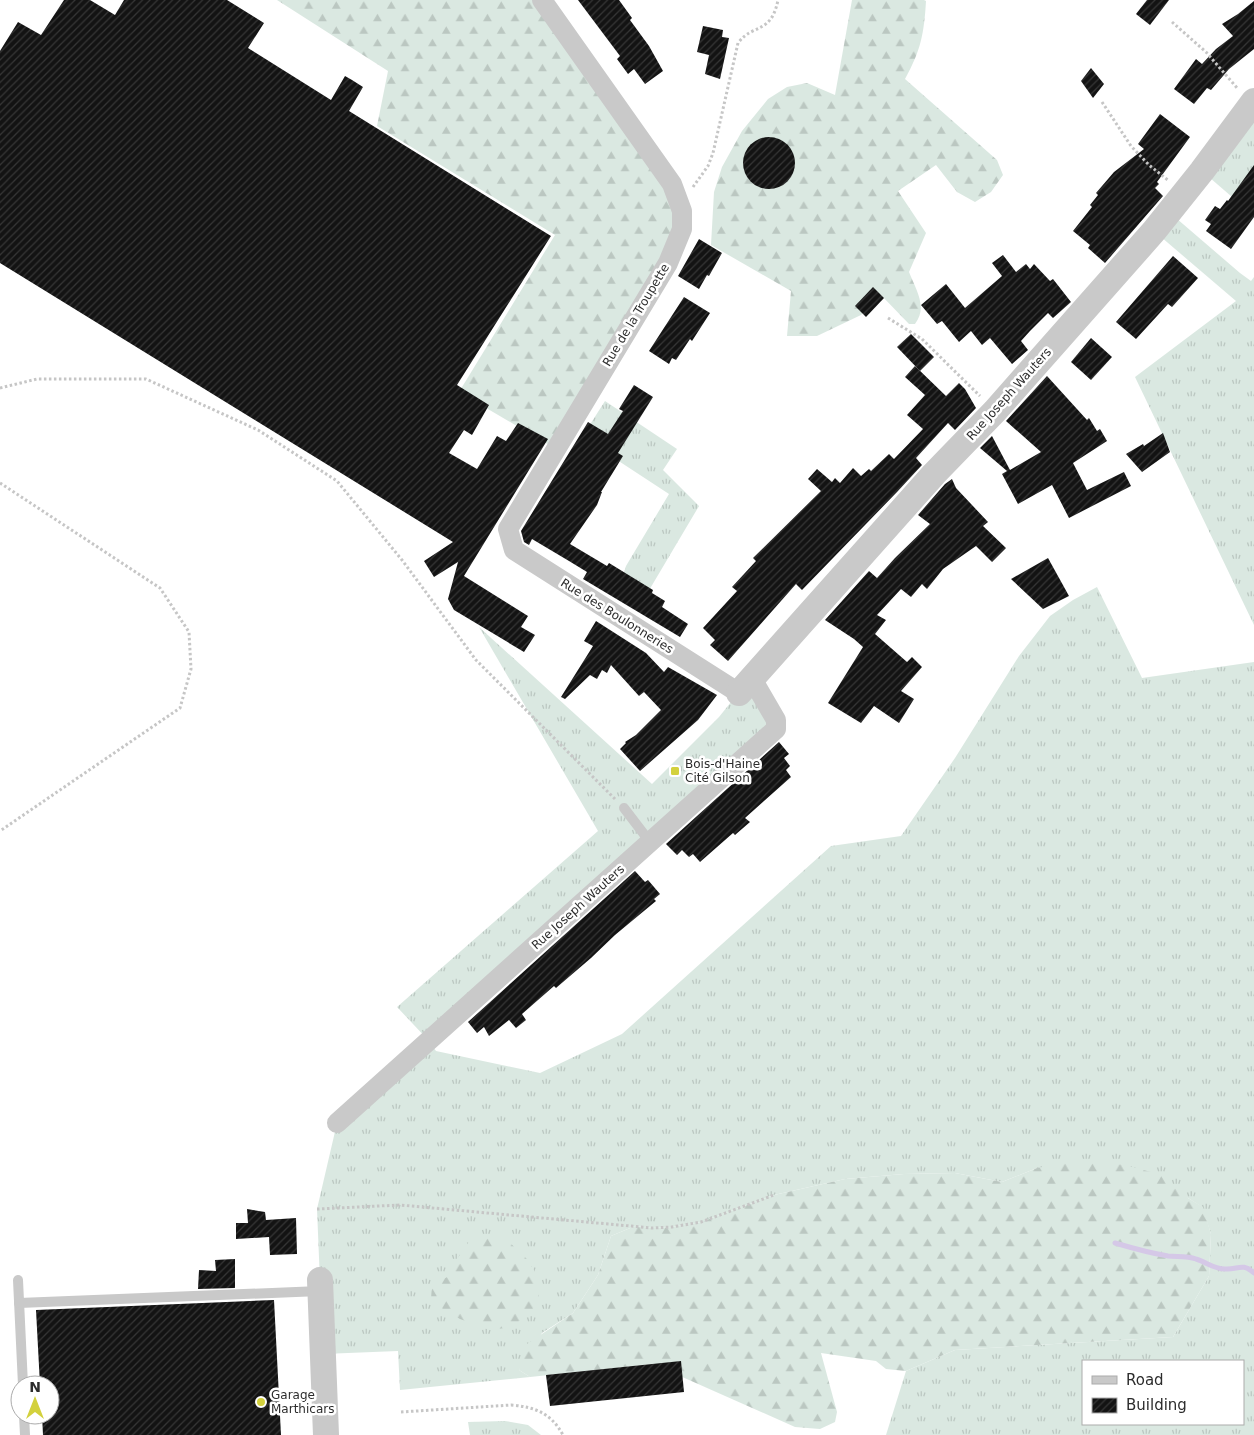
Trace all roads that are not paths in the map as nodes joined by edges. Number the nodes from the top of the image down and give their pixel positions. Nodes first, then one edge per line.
1 (542, 0) edge
2 (1254, 101) edge
3 (508, 529) joint
4 (745, 685) junction
5 (624, 808) road end
6 (650, 842) junction
7 (337, 1123) dead end
8 (18, 1280) dead end
9 (320, 1286) joint
10 (19, 1303) junction
11 (23, 1375) edge
12 (326, 1435) edge

1 - 3 street, Rue de la Troupette
2 - 4 street, Rue Joseph Wauters
3 - 4 street, Rue des Boulonneries
4 - 6 street, Rue Joseph Wauters
5 - 6 lane
6 - 7 street, Rue Joseph Wauters
8 - 10 lane
9 - 10 lane
9 - 12 street
10 - 11 lane

